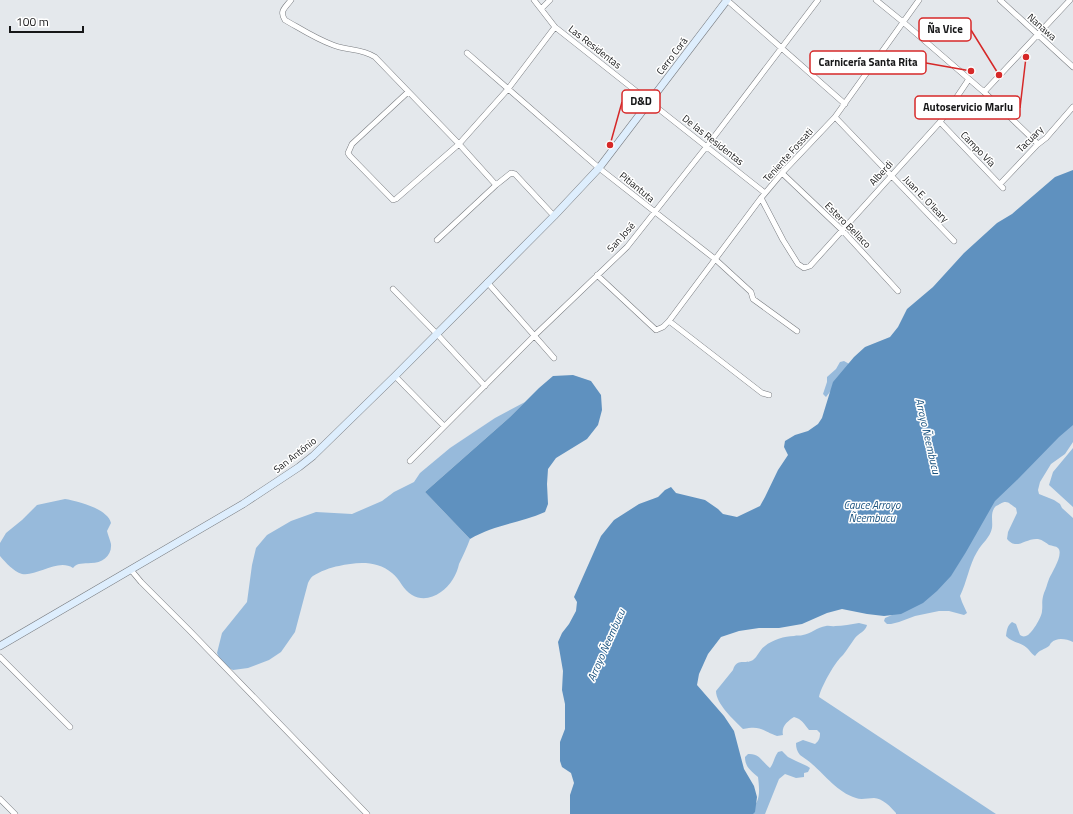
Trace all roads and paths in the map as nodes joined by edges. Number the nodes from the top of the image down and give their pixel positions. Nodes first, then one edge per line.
1 (291, 0) edge
2 (534, 0) edge
3 (550, 0) edge
4 (727, 0) edge
5 (818, 0) edge
6 (876, 0) edge
7 (919, 0) edge
8 (1000, 0) edge
9 (1070, 0) edge
10 (540, 9) junction
11 (903, 22) junction
12 (555, 27) junction
13 (1038, 35) junction
14 (782, 48) junction
15 (467, 54) dead end
16 (1073, 67) edge
17 (969, 79) junction
18 (508, 89) junction
19 (408, 92) junction
20 (984, 92) junction
21 (650, 102) junction
22 (845, 104) junction
23 (1073, 107) edge
24 (835, 117) junction
25 (940, 122) junction
26 (459, 144) junction
27 (1038, 144) junction
28 (707, 146) junction
29 (599, 168) junction
30 (782, 174) junction
31 (891, 176) junction
32 (496, 185) junction
33 (1002, 186) joint
34 (765, 193) junction
35 (761, 198) junction
36 (655, 212) junction
37 (554, 216) junction
38 (842, 230) junction
39 (437, 240) dead end
40 (954, 241) dead end
41 (715, 259) junction
42 (597, 276) junction
43 (487, 282) junction
44 (393, 290) dead end
45 (898, 292) dead end
46 (669, 321) junction
47 (796, 331) dead end
48 (436, 333) junction
49 (534, 336) junction
50 (554, 358) dead end
51 (395, 376) junction
52 (485, 386) junction
53 (769, 395) dead end
54 (444, 426) junction
55 (410, 461) dead end
56 (130, 570) junction
57 (0, 646) edge
58 (0, 657) edge
59 (70, 727) dead end
60 (0, 799) edge
61 (15, 814) edge
62 (366, 814) edge

1 - 19 street
2 - 10 street, Las Residentas
3 - 10 street
4 - 14 street
4 - 21 street, Cerro Corá
5 - 14 street, San José
6 - 11 street
7 - 11 street, Teniente Fossati
8 - 13 street, Nanawa
9 - 13 street
10 - 12 street, Las Residentas
11 - 17 street
11 - 22 street, Teniente Fossati
12 - 18 street
12 - 21 street, Las Residentas
13 - 16 street, Nanawa
13 - 20 street
14 - 22 street
14 - 28 street, San José
15 - 18 street, Pitiantuta
17 - 20 street
17 - 25 street, Alberdi
18 - 26 street
18 - 29 street, Pitiantuta
19 - 26 street
19 - 26 street
20 - 27 street
21 - 28 street, De las Residentas
21 - 29 street, Cerro Corá
22 - 24 street, Teniente Fossati
23 - 27 street, Tacuary
24 - 30 street, Teniente Fossati
24 - 31 street, Juan E. O'leary
25 - 31 street, Alberdi
25 - 33 street, Campo Vía
26 - 32 street
27 - 33 street, Tacuary
28 - 34 street, De las Residentas
28 - 36 street, San José
29 - 36 street, Pitiantuta
29 - 37 street, Cerro Corá
30 - 34 street, Teniente Fossati
30 - 38 street, Estero Bellaco
31 - 38 street, Alberdi
31 - 40 street, Juan E. O'leary
32 - 37 street
32 - 39 street
34 - 35 street, Teniente Fossati
35 - 38 street, Alberdi
35 - 41 street, Teniente Fossati
36 - 41 street, Pitiantuta
36 - 42 street, San José
37 - 43 street, San António
38 - 45 street, Estero Bellaco
41 - 46 street, Teniente Fossati
41 - 47 street, Pitiantuta
42 - 46 street
42 - 49 street, San José
43 - 48 street, San António
43 - 49 street
44 - 48 street
46 - 53 street
48 - 51 street, San António
48 - 52 street
49 - 50 street
49 - 52 street, San José
51 - 54 street
51 - 56 street, San António
52 - 54 street, San José
54 - 55 street, San José
56 - 57 street, San António
56 - 62 street
58 - 59 street
60 - 61 street

